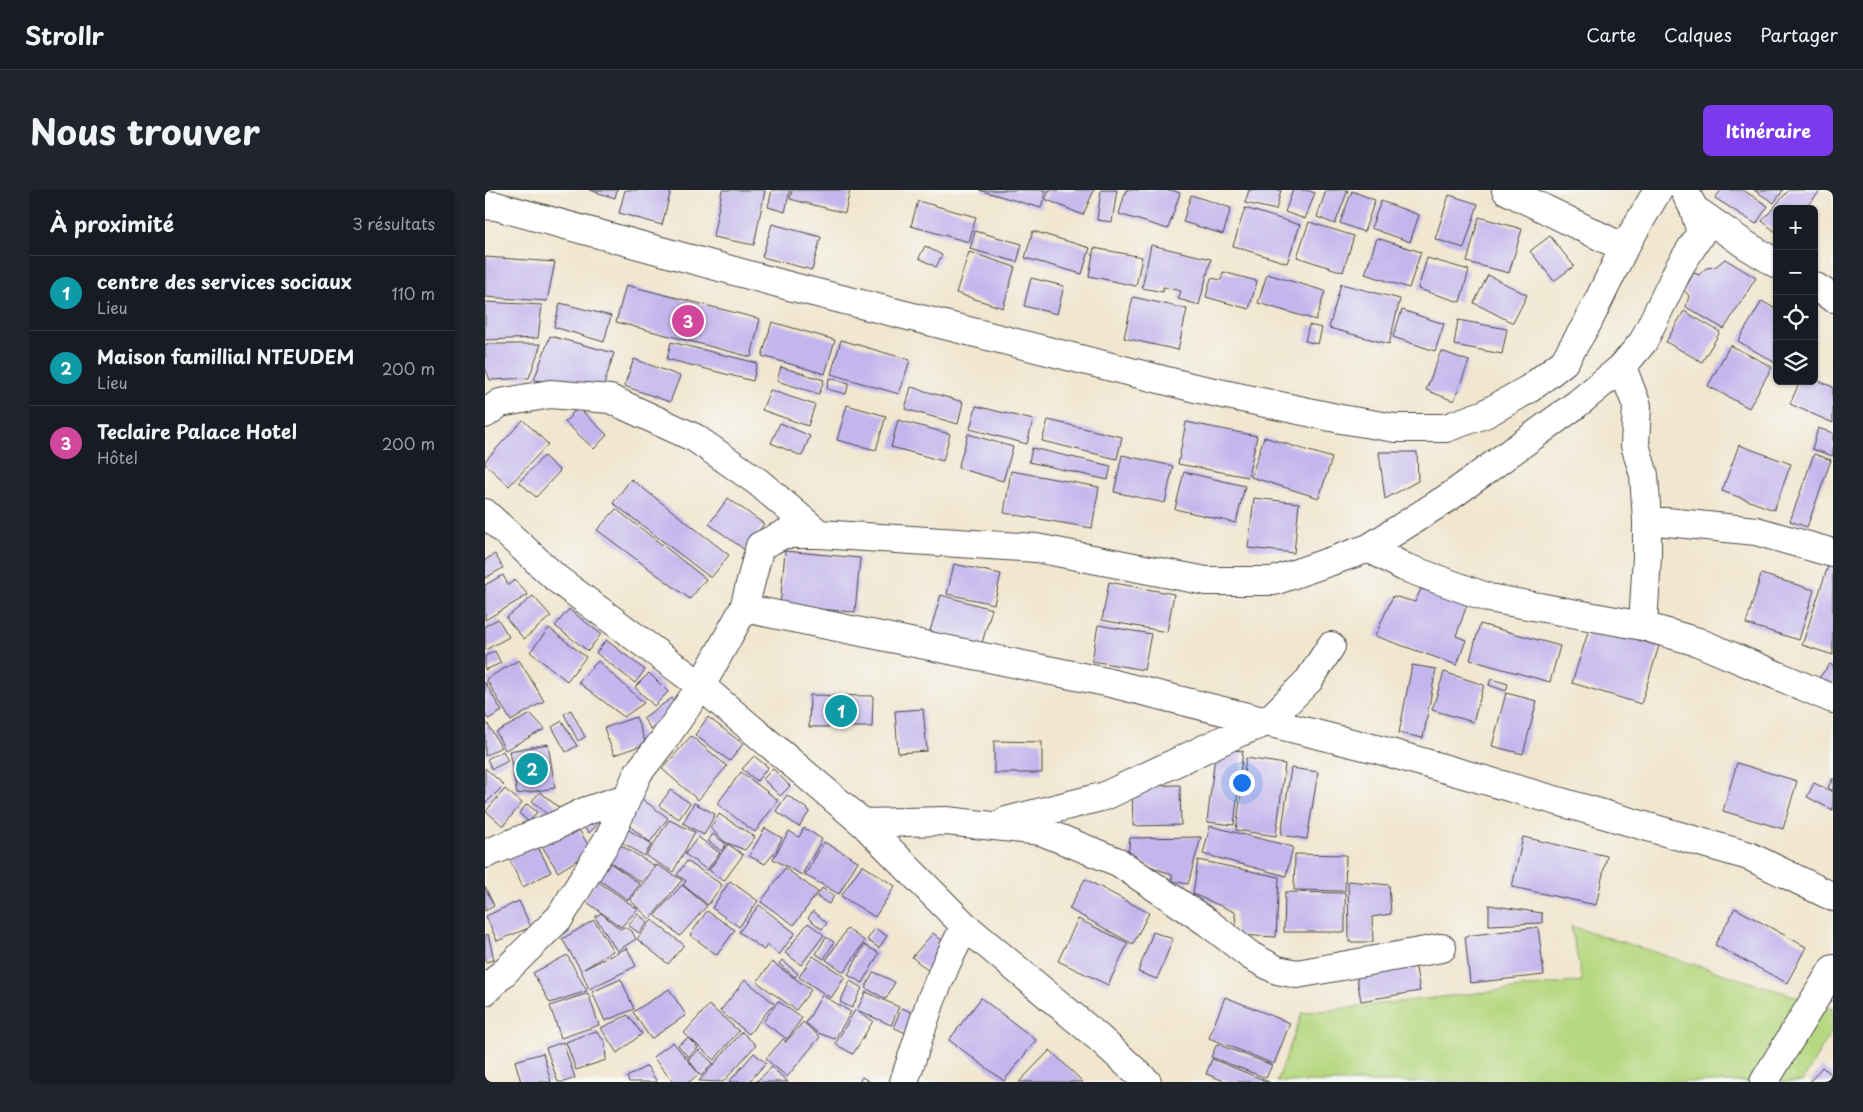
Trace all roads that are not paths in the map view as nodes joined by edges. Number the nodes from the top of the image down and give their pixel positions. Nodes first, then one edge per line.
1 (1506, 190) edge
2 (1658, 190) edge
3 (1689, 199) edge
4 (490, 201) edge
5 (1624, 248) junction
6 (1773, 262) edge
7 (1818, 289) edge
8 (1833, 298) edge
9 (1622, 367) junction
10 (485, 414) edge
11 (485, 513) edge
12 (1647, 520) junction
13 (819, 534) junction
14 (1369, 548) junction
15 (1833, 553) edge
16 (744, 608) junction
17 (1643, 626) junction
18 (1331, 646) dead end
19 (701, 686) junction
20 (1833, 699) edge
21 (1267, 722) junction
22 (627, 798) junction
23 (863, 823) junction
24 (990, 826) junction
25 (485, 854) edge
26 (1833, 897) edge
27 (965, 926) junction
28 (1442, 948) dead end
29 (1833, 968) edge
30 (485, 991) edge
31 (904, 1082) edge
32 (1147, 1082) edge
33 (1764, 1082) edge

1 - 5 street
2 - 5 street
3 - 6 street
3 - 9 street
4 - 5 street
7 - 8 street
9 - 12 street
9 - 14 street
10 - 13 street
11 - 19 street
12 - 15 street
12 - 17 street
13 - 14 street
13 - 16 street
14 - 17 street
16 - 19 street
16 - 21 street
17 - 20 street
18 - 21 street
19 - 22 street
19 - 23 street
21 - 24 street
21 - 26 street
22 - 25 street
22 - 30 street
23 - 24 street
23 - 27 street
24 - 28 street
27 - 31 street
27 - 32 street
29 - 33 street

